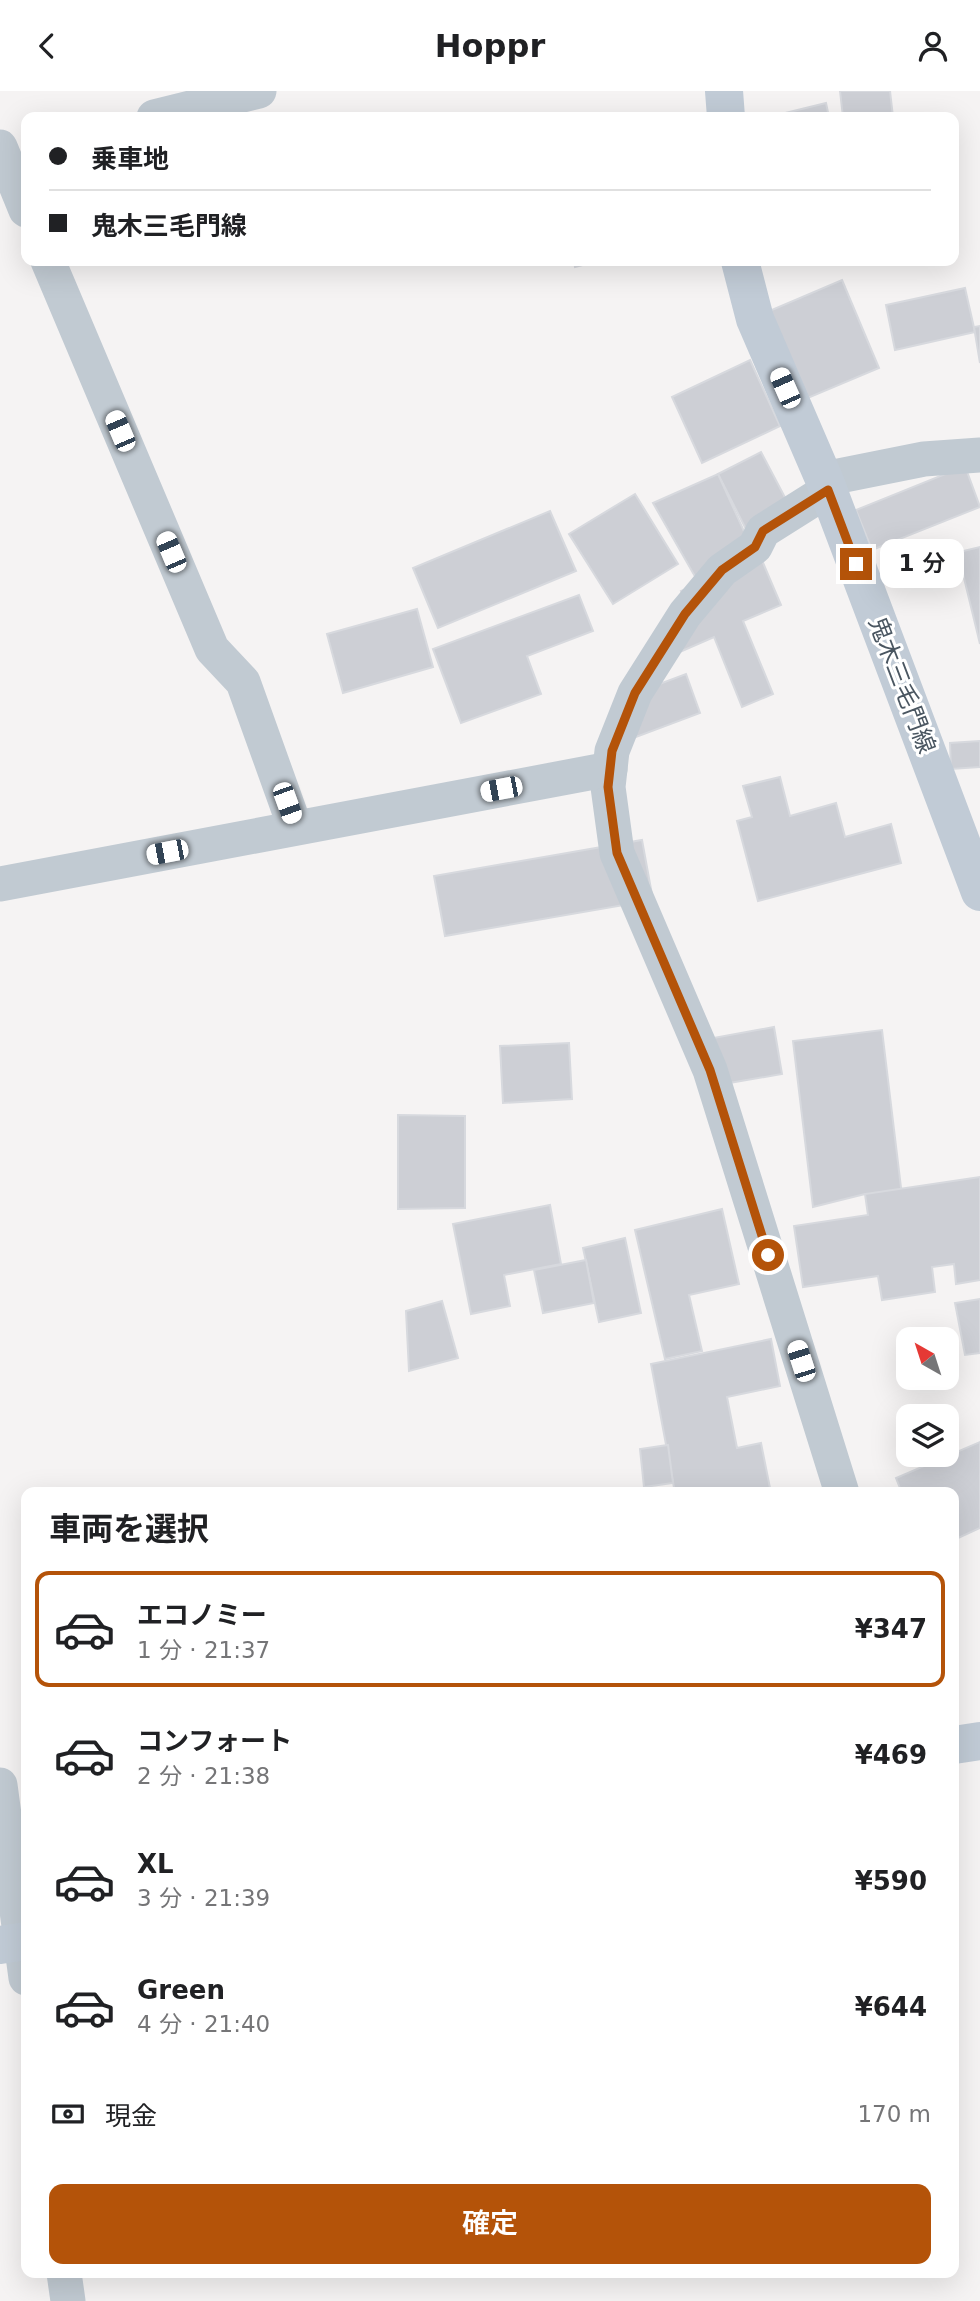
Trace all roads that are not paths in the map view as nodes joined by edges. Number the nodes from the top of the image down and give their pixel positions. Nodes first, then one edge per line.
1 (259, 91) edge
2 (174, 112) edge
3 (10, 150) edge
4 (21, 191) edge
5 (50, 266) edge
6 (741, 266) edge
7 (980, 455) edge
8 (826, 484) junction
9 (610, 769) junction
10 (295, 827) junction
11 (0, 884) edge
12 (980, 892) edge
13 (840, 1487) edge
14 (980, 1741) edge
15 (959, 1744) edge
16 (0, 1786) edge
17 (19, 1952) edge
18 (65, 2278) edge
19 (68, 2301) edge

1 - 2 street
3 - 4 street
5 - 10 street
6 - 8 main road, 鬼木三毛門線
7 - 8 street
8 - 9 street
8 - 12 main road, 鬼木三毛門線
9 - 10 street
9 - 13 street
10 - 11 street
14 - 15 main road
16 - 17 street
18 - 19 street

